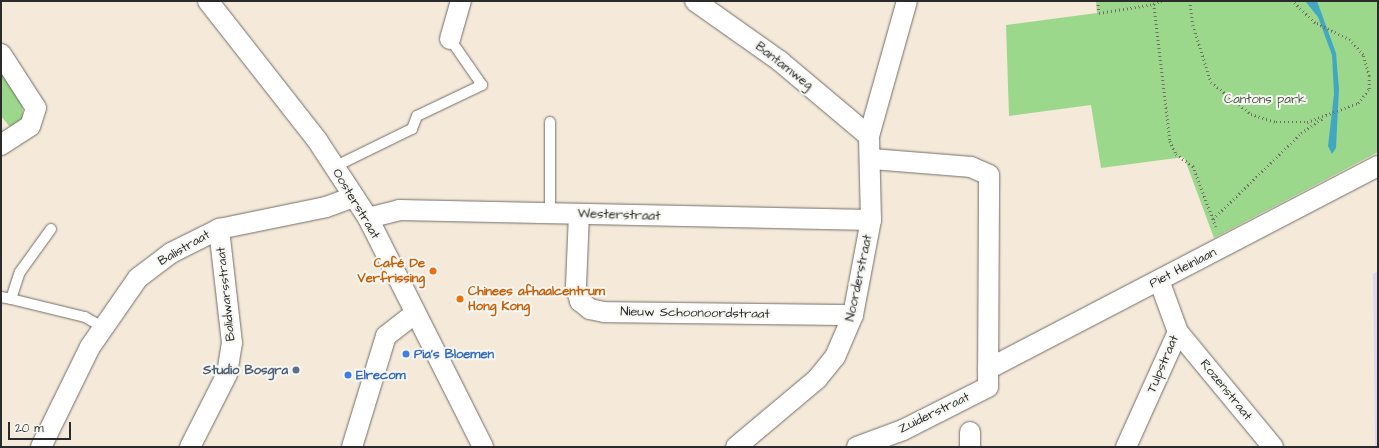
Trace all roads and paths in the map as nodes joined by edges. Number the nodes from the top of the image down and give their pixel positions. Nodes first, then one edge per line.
1 (208, 1) edge
2 (461, 1) edge
3 (695, 1) edge
4 (907, 1) edge
5 (1098, 1) edge
6 (1162, 1) edge
7 (1190, 1) edge
8 (1292, 1) edge
9 (1154, 4) junction
10 (450, 39) joint
11 (1, 54) edge
12 (1326, 117) junction
13 (550, 122) dead end
14 (869, 136) junction
15 (1, 145) edge
16 (872, 159) junction
17 (1378, 166) edge
18 (334, 167) junction
19 (354, 197) junction
20 (550, 213) junction
21 (579, 214) junction
22 (368, 218) junction
23 (1213, 219) junction
24 (871, 220) junction
25 (51, 229) dead end
26 (219, 229) junction
27 (1223, 247) junction
28 (1159, 280) junction
29 (6, 298) edge
30 (414, 314) junction
31 (853, 315) junction
32 (104, 328) junction
33 (1178, 332) junction
34 (988, 378) junction
35 (46, 446) edge
36 (190, 447) edge
37 (352, 447) edge
38 (483, 447) edge
39 (736, 447) edge
40 (857, 447) edge
41 (1126, 447) edge
42 (1273, 447) edge

1 - 18 street, Oosterstraat
2 - 10 street
3 - 14 street, Bantamweg
4 - 14 street, Noorderstraat
5 - 9 path
6 - 9 path
7 - 12 path
8 - 12 path
9 - 23 path
10 - 18 lane
11 - 15 street
12 - 23 path
13 - 20 lane
14 - 16 street, Noorderstraat
16 - 24 street, Noorderstraat
16 - 34 street
17 - 27 street, Piet Heinlaan
18 - 19 street, Oosterstraat
19 - 22 street, Oosterstraat
19 - 26 street, Balistraat
20 - 21 street, Westerstraat
20 - 22 street, Westerstraat
21 - 24 street, Westerstraat
21 - 31 street, Nieuw Schoonoordstraat
22 - 30 street, Oosterstraat
23 - 27 path
24 - 31 street, Noorderstraat
25 - 29 lane
26 - 32 street, Balistraat
26 - 36 street, Balidwarsstraat
27 - 28 street, Piet Heinlaan
28 - 33 street, Tulpstraat
28 - 34 street, Piet Heinlaan
29 - 32 lane
30 - 37 street
30 - 38 street, Oosterstraat
31 - 39 street, Noorderstraat
32 - 35 street, Balistraat
33 - 41 street, Tulpstraat
33 - 42 street, Rozenstraat
34 - 40 street, Zuiderstraat

